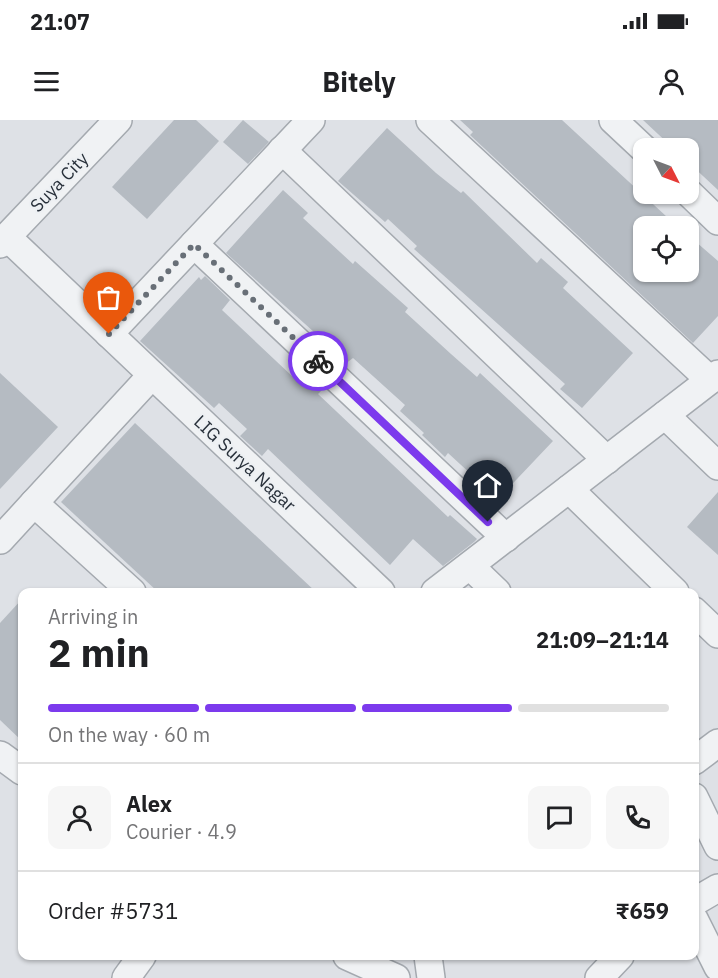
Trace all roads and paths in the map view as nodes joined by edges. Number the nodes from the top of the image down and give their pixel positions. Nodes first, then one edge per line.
1 (311, 120) edge
2 (430, 120) edge
3 (613, 120) edge
4 (104, 125) edge
5 (633, 139) edge
6 (282, 150) junction
7 (699, 203) edge
8 (718, 221) edge
9 (3, 240) edge
10 (194, 244) junction
11 (109, 334) junction
12 (152, 375) junction
13 (714, 377) edge
14 (665, 415) junction
15 (607, 460) junction
16 (718, 466) edge
17 (570, 489) junction
18 (34, 503) junction
19 (506, 538) junction
20 (0, 540) edge
21 (470, 566) junction
22 (128, 588) edge
23 (377, 588) edge
24 (440, 588) edge
25 (493, 588) edge
26 (671, 588) edge
27 (699, 616) edge
28 (718, 634) edge
29 (718, 743) edge
30 (0, 755) edge
31 (699, 757) edge
32 (18, 768) edge
33 (699, 807) edge
34 (718, 846) edge
35 (718, 888) edge
36 (699, 899) edge
37 (699, 929) edge
38 (139, 960) edge
39 (356, 960) edge
40 (429, 960) edge
41 (616, 960) edge
42 (718, 967) edge
43 (126, 978) edge
44 (396, 978) edge
45 (431, 978) edge
46 (599, 978) edge

1 - 6 street
2 - 13 street
3 - 5 street
4 - 9 street, Suya City
6 - 10 street
6 - 15 street
7 - 8 street
9 - 11 street, LIG Surya Nagar
10 - 11 street
10 - 19 street
11 - 12 street, LIG Surya Nagar
12 - 18 street
12 - 23 street, LIG Surya Nagar
13 - 14 street
14 - 15 street
14 - 16 street
15 - 17 street
17 - 19 street
17 - 26 street
18 - 20 street
18 - 22 street
19 - 21 street
21 - 24 street
21 - 25 street
27 - 28 street
29 - 31 street
30 - 32 street
33 - 34 street
35 - 36 street
37 - 42 street
38 - 43 street
39 - 44 street
40 - 45 street
41 - 46 street

